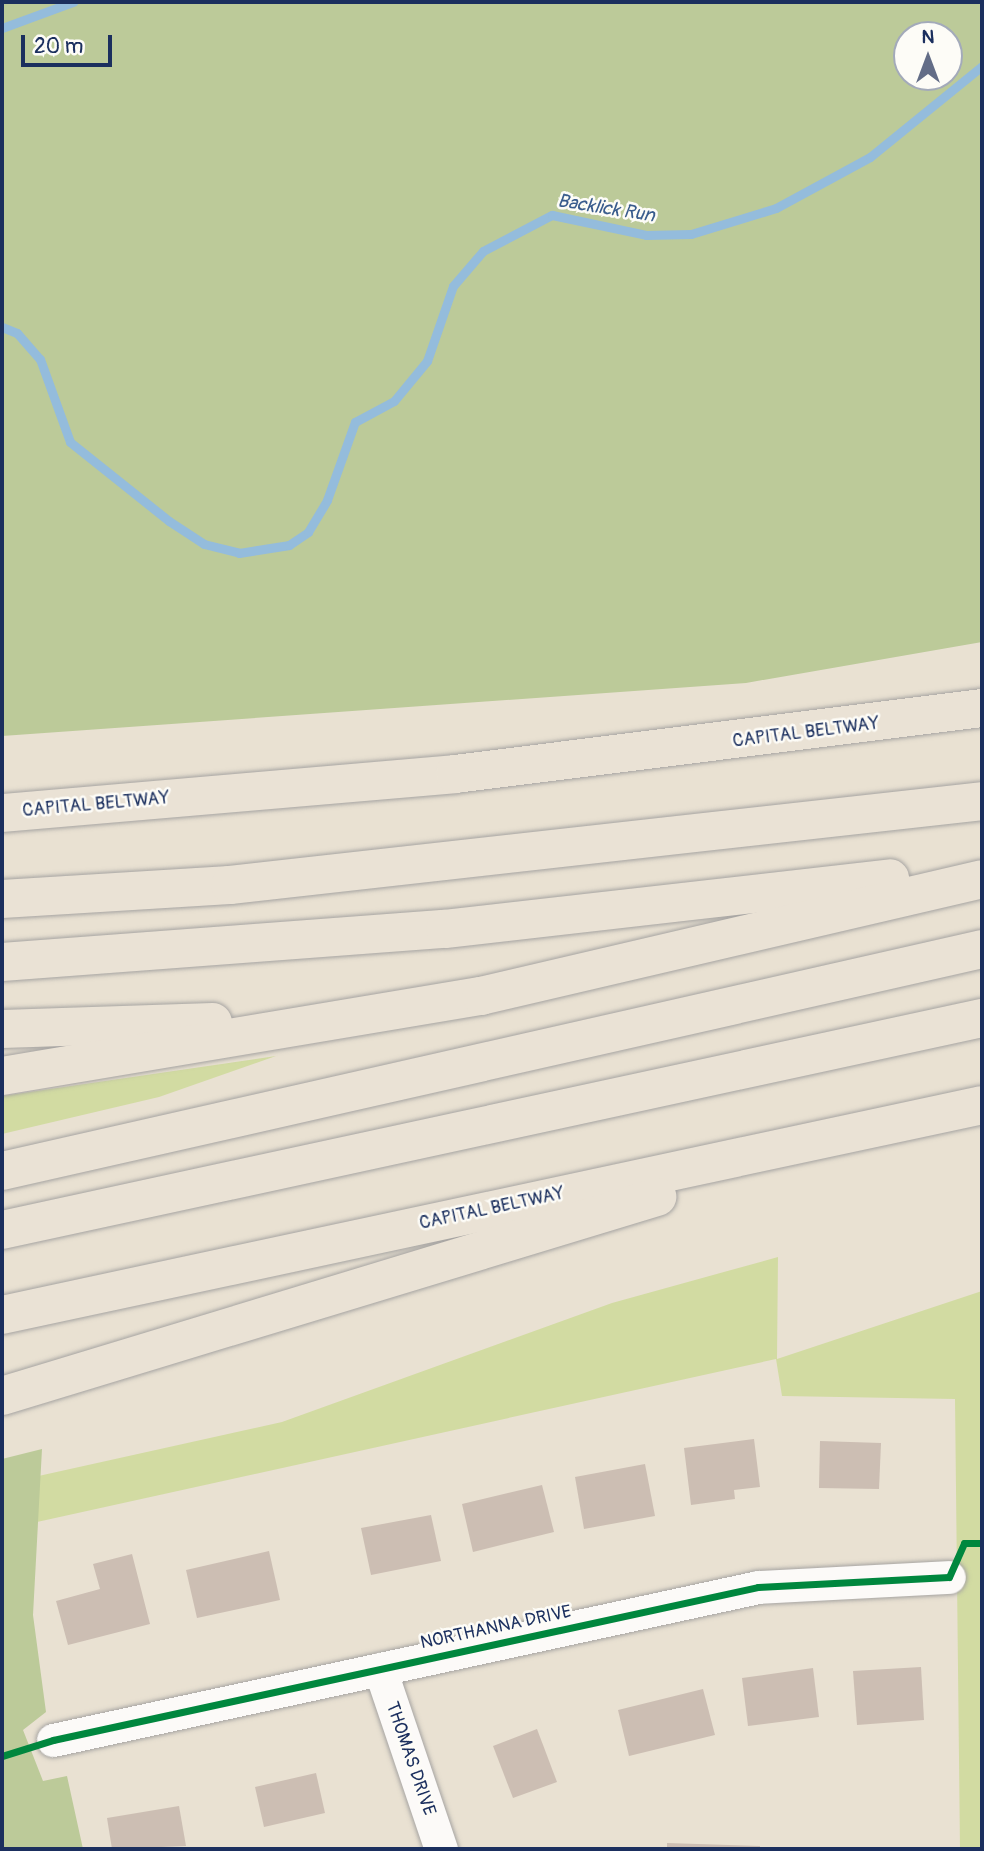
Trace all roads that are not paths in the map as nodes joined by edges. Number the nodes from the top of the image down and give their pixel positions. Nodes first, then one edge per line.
1 (982, 708) edge
2 (981, 801) edge
3 (3, 813) edge
4 (982, 866) edge
5 (982, 879) edge
6 (2, 899) edge
7 (982, 949) edge
8 (2, 961) edge
9 (379, 1014) junction
10 (982, 1018) edge
11 (2, 1029) edge
12 (2, 1076) edge
13 (982, 1105) edge
14 (883, 1127) junction
15 (2, 1170) edge
16 (2, 1230) edge
17 (2, 1315) edge
18 (2, 1396) edge
19 (949, 1577) dead end
20 (380, 1669) junction
21 (53, 1740) dead end
22 (441, 1849) edge

1 - 3 highway, CAPITAL BELTWAY
2 - 6 highway
4 - 8 highway
5 - 9 highway
7 - 15 highway
9 - 11 highway
9 - 12 highway
10 - 16 highway
13 - 14 highway, CAPITAL BELTWAY
14 - 17 highway, CAPITAL BELTWAY
14 - 18 highway
19 - 20 street, NORTHANNA DRIVE
20 - 21 street, NORTHANNA DRIVE
20 - 22 street, THOMAS DRIVE

